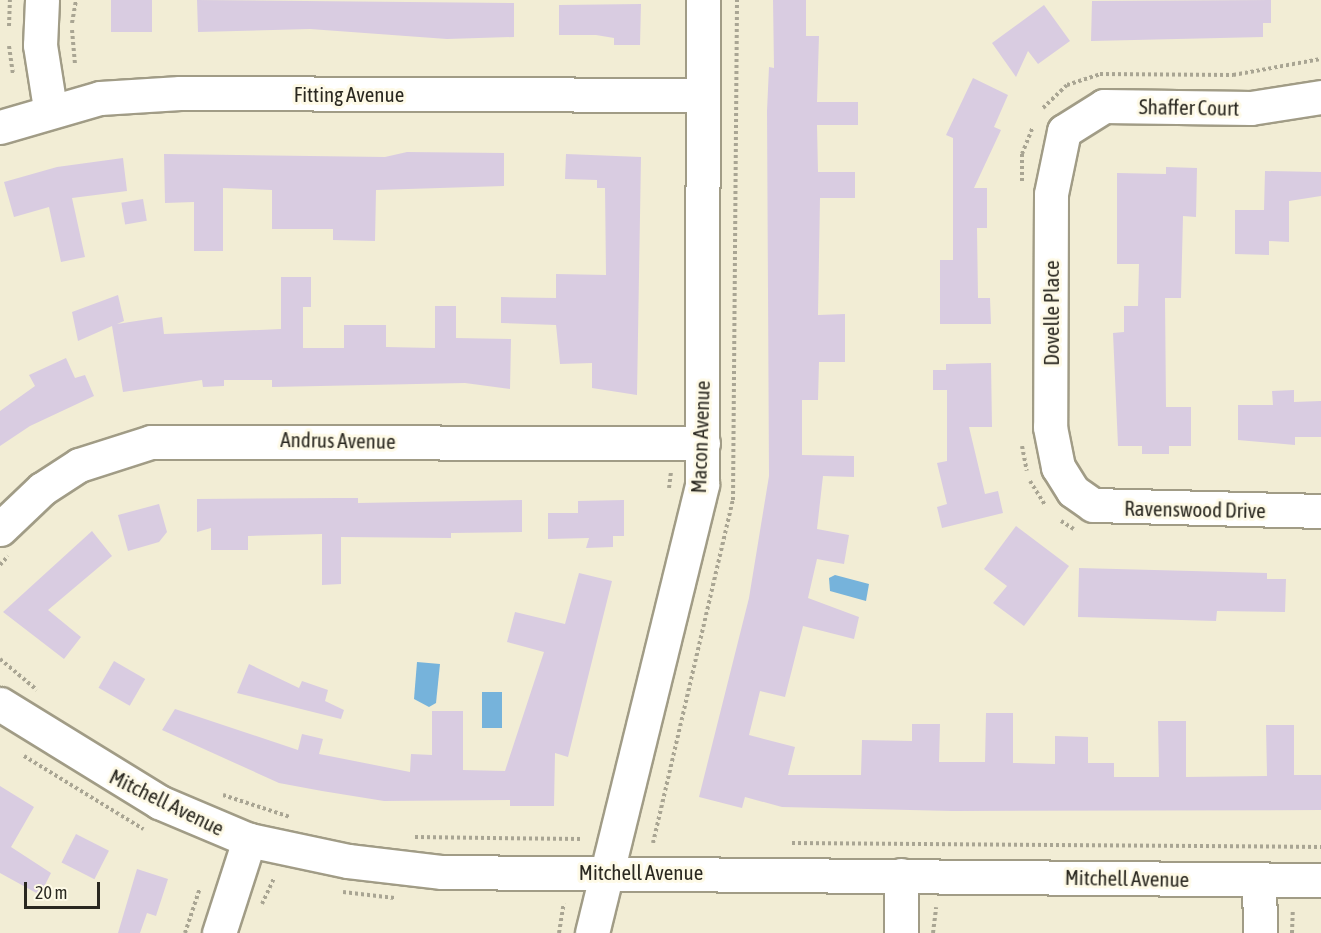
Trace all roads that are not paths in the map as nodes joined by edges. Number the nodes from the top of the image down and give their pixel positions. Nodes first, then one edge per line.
1 (42, 0) edge
2 (703, 0) edge
3 (702, 95) junction
4 (1321, 97) edge
5 (50, 108) junction
6 (1047, 121) joint
7 (0, 127) edge
8 (703, 443) junction
9 (1073, 491) joint
10 (1321, 511) edge
11 (7, 539) edge
12 (0, 704) edge
13 (249, 840) junction
14 (607, 871) junction
15 (902, 875) junction
16 (1259, 879) junction
17 (1321, 880) edge
18 (219, 933) edge
19 (592, 933) edge
20 (902, 933) edge
21 (1260, 933) edge

1 - 5 street
2 - 3 street, Macon Avenue
3 - 5 street, Fitting Avenue
3 - 8 street, Macon Avenue
4 - 6 street, Shaffer Court
5 - 7 street, Fitting Avenue
6 - 9 street, Dovelle Place
8 - 11 street, Andrus Avenue
8 - 14 street, Macon Avenue
9 - 10 street, Ravenswood Drive
12 - 13 street, Mitchell Avenue
13 - 14 street, Mitchell Avenue
13 - 18 street
14 - 15 street, Mitchell Avenue
14 - 19 street, Macon Avenue
15 - 16 street, Mitchell Avenue
15 - 20 street
16 - 17 street, Mitchell Avenue
16 - 21 street

